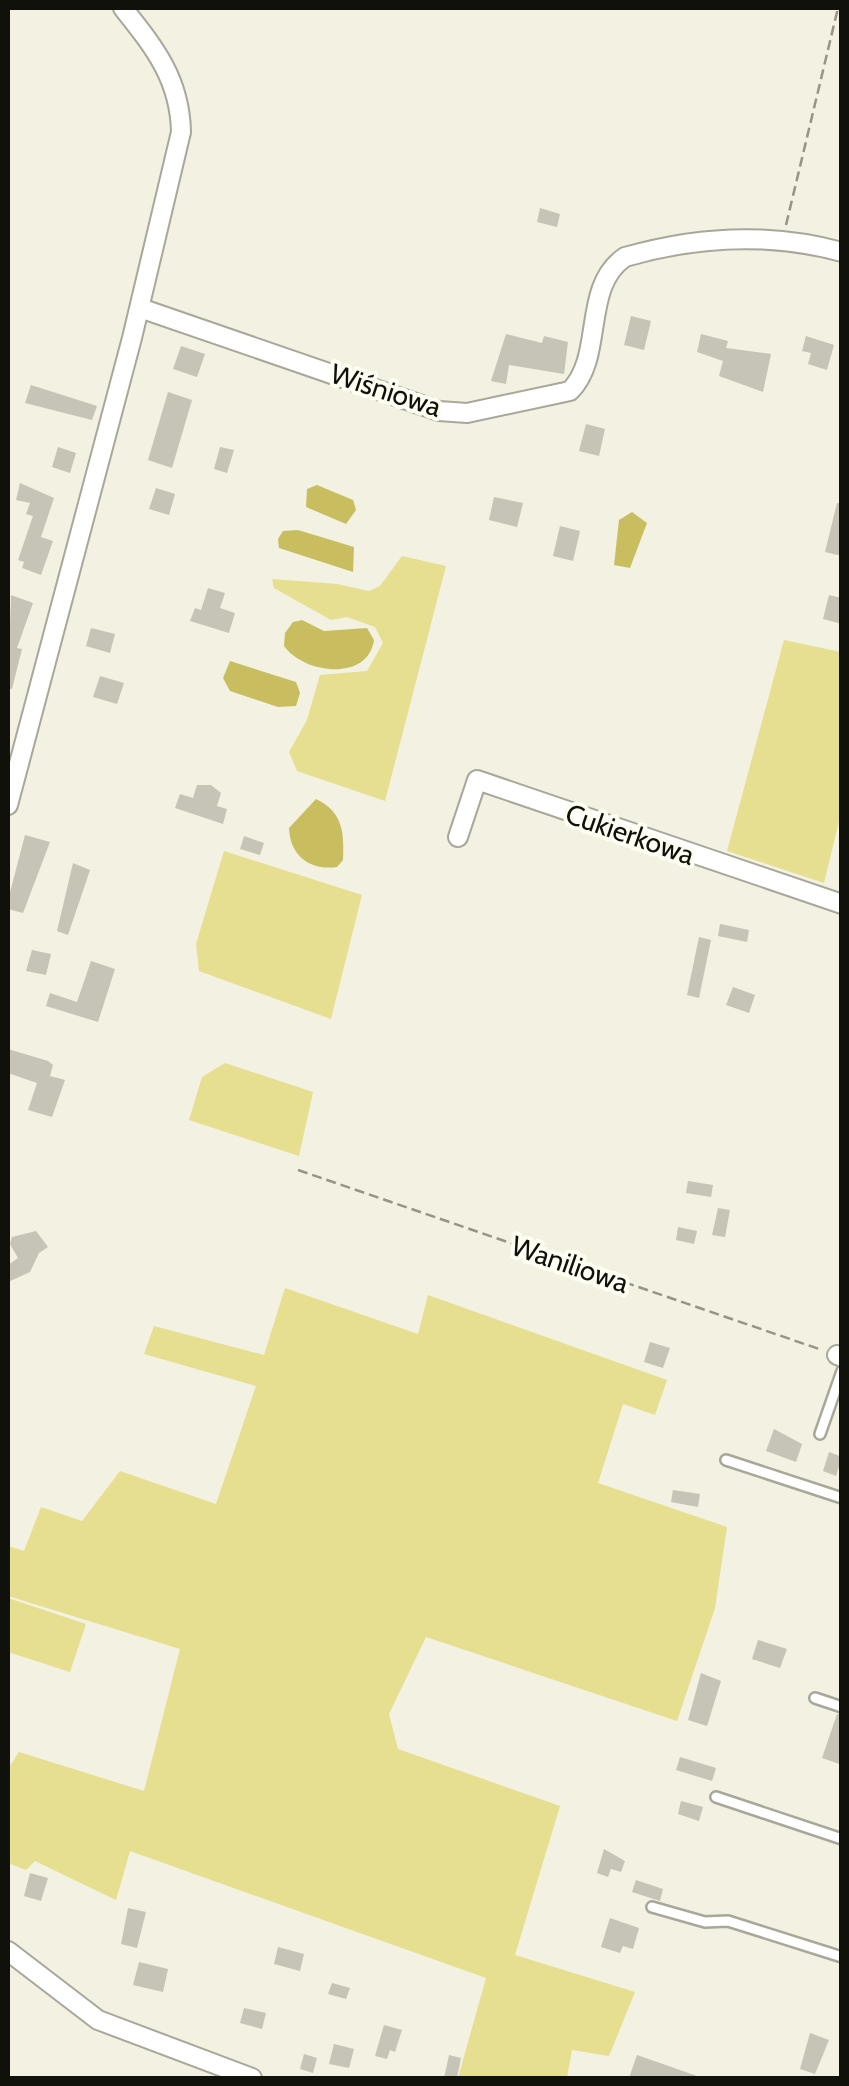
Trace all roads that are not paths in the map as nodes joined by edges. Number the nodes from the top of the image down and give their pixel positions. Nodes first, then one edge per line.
1 (122, 8) edge
2 (842, 252) edge
3 (140, 308) junction
4 (8, 805) edge
5 (458, 837) dead end
6 (842, 904) edge
7 (840, 1361) edge
8 (820, 1434) dead end
9 (726, 1460) dead end
10 (842, 1498) edge
11 (815, 1698) dead end
12 (842, 1706) edge
13 (716, 1797) dead end
14 (842, 1839) edge
15 (652, 1907) dead end
16 (8, 1951) edge
17 (842, 1957) edge
18 (252, 2078) edge

1 - 3 street
2 - 3 street, Wiśniowa
3 - 4 street
5 - 6 street, Cukierkowa
7 - 8 lane
9 - 10 lane
11 - 12 lane
13 - 14 lane
15 - 17 lane
16 - 18 street

